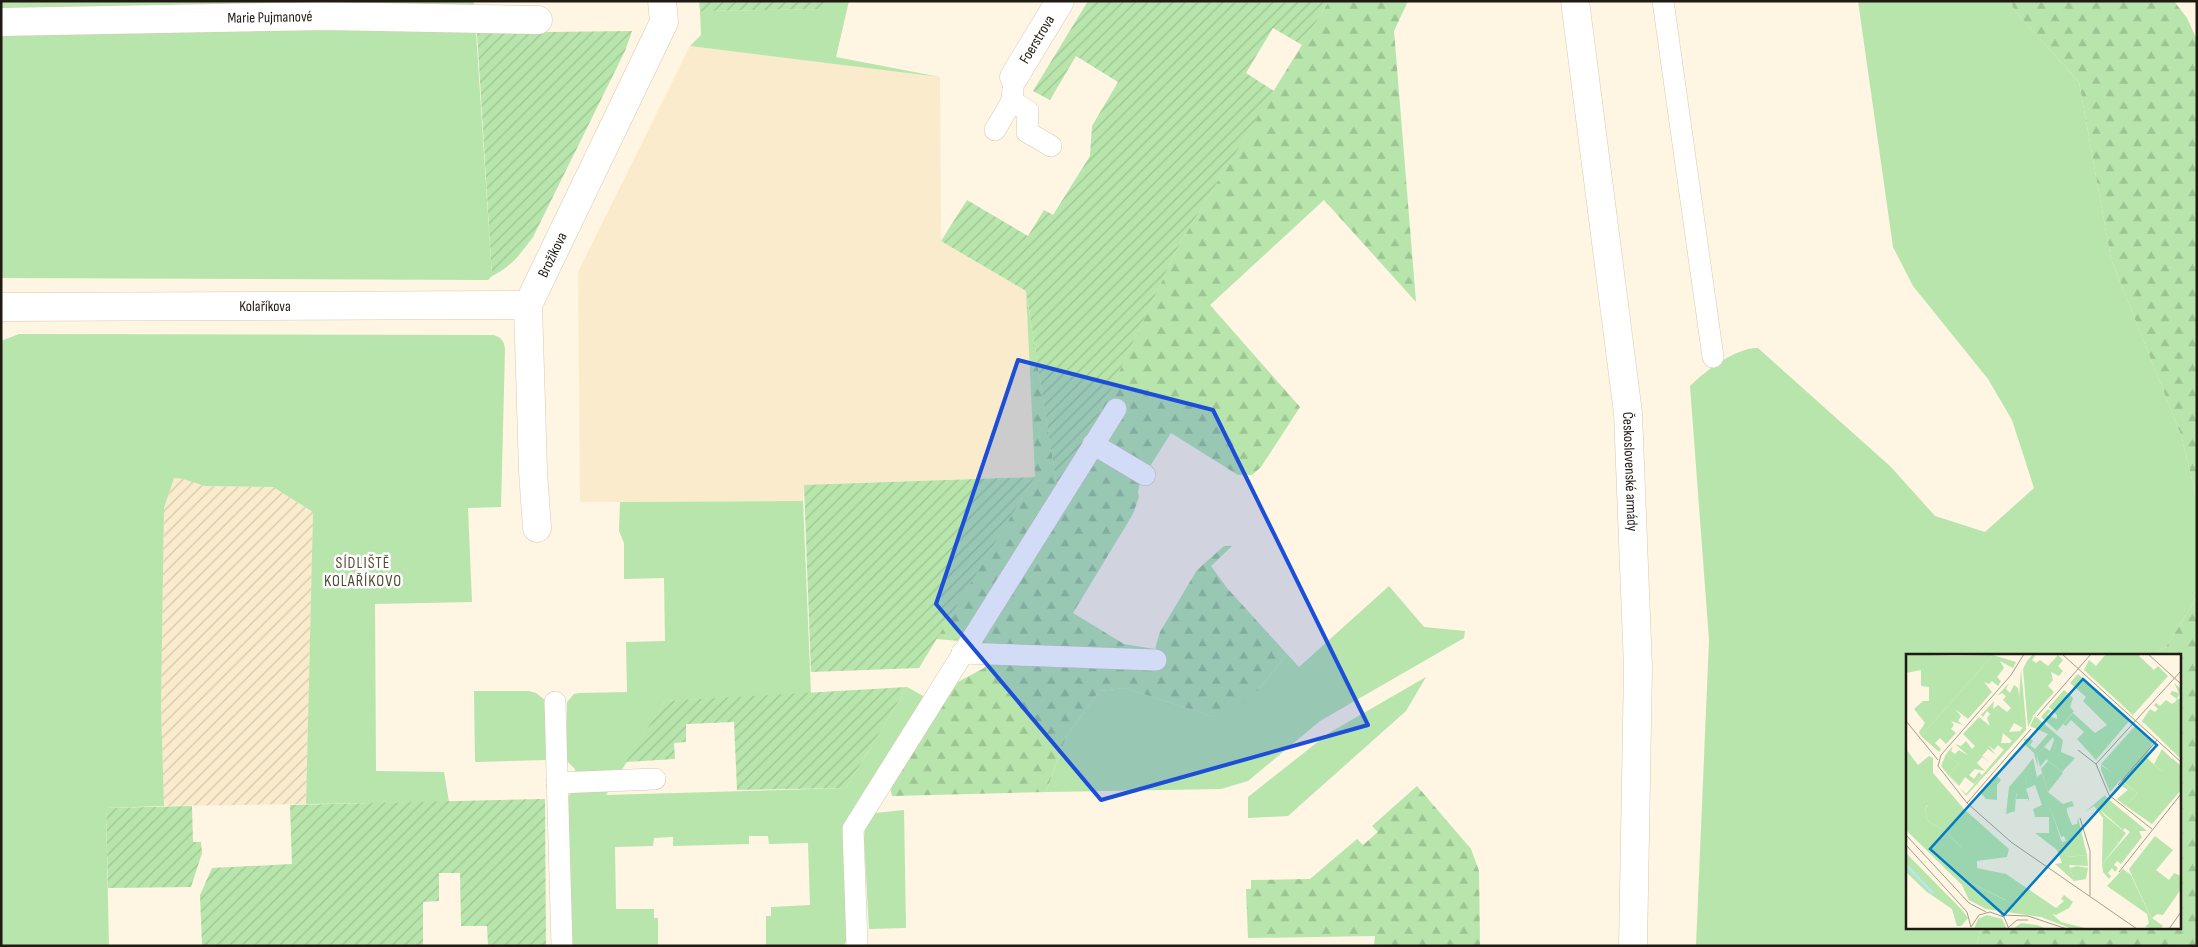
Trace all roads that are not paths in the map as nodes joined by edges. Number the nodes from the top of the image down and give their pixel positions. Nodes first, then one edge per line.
1 (662, 1) edge
2 (1060, 1) edge
3 (1575, 1) edge
4 (1663, 1) edge
5 (326, 9) edge
6 (538, 20) dead end
7 (1, 22) edge
8 (1013, 89) junction
9 (995, 130) dead end
10 (1051, 146) dead end
11 (528, 305) junction
12 (1, 308) edge
13 (1713, 357) dead end
14 (1116, 409) dead end
15 (1094, 444) junction
16 (1145, 475) dead end
17 (537, 528) dead end
18 (962, 653) junction
19 (1156, 660) dead end
20 (555, 702) dead end
21 (655, 779) dead end
22 (557, 783) junction
23 (562, 946) edge
24 (857, 946) edge
25 (1632, 946) edge

1 - 11 street, Brožíkova
2 - 8 street, Foerstrova
3 - 25 street, Československé armády
4 - 13 lane
5 - 6 street, Marie Pujmanové
5 - 7 street, Marie Pujmanové
8 - 9 lane
8 - 10 lane
11 - 12 street, Kolaříkova
11 - 17 street, Brožíkova
14 - 15 lane
15 - 16 lane
15 - 18 lane
18 - 19 lane
18 - 24 lane
20 - 22 lane
21 - 22 lane
22 - 23 lane

